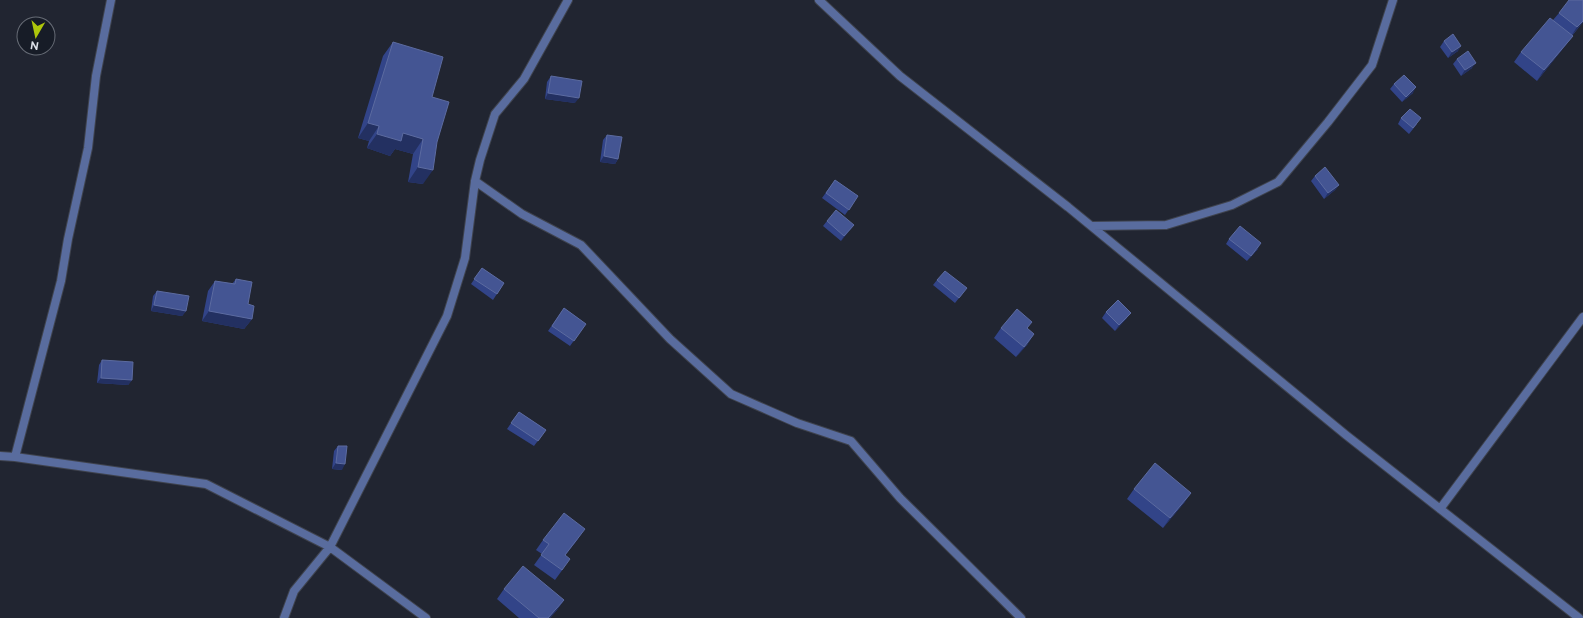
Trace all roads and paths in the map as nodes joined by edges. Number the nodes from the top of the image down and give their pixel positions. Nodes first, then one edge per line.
1 (111, 0) edge
2 (568, 0) edge
3 (819, 0) edge
4 (1393, 0) edge
5 (475, 182) junction
6 (1092, 226) junction
7 (1583, 317) edge
8 (0, 456) edge
9 (15, 457) junction
10 (1440, 509) junction
11 (330, 547) junction
12 (284, 618) edge
13 (426, 618) edge
14 (1021, 618) edge
15 (1578, 618) edge

1 - 9 street
2 - 5 street
3 - 6 street
4 - 6 street
5 - 11 street
5 - 14 street
6 - 10 street
7 - 10 street
8 - 9 street
9 - 11 street
10 - 15 street
11 - 12 street
11 - 13 street

